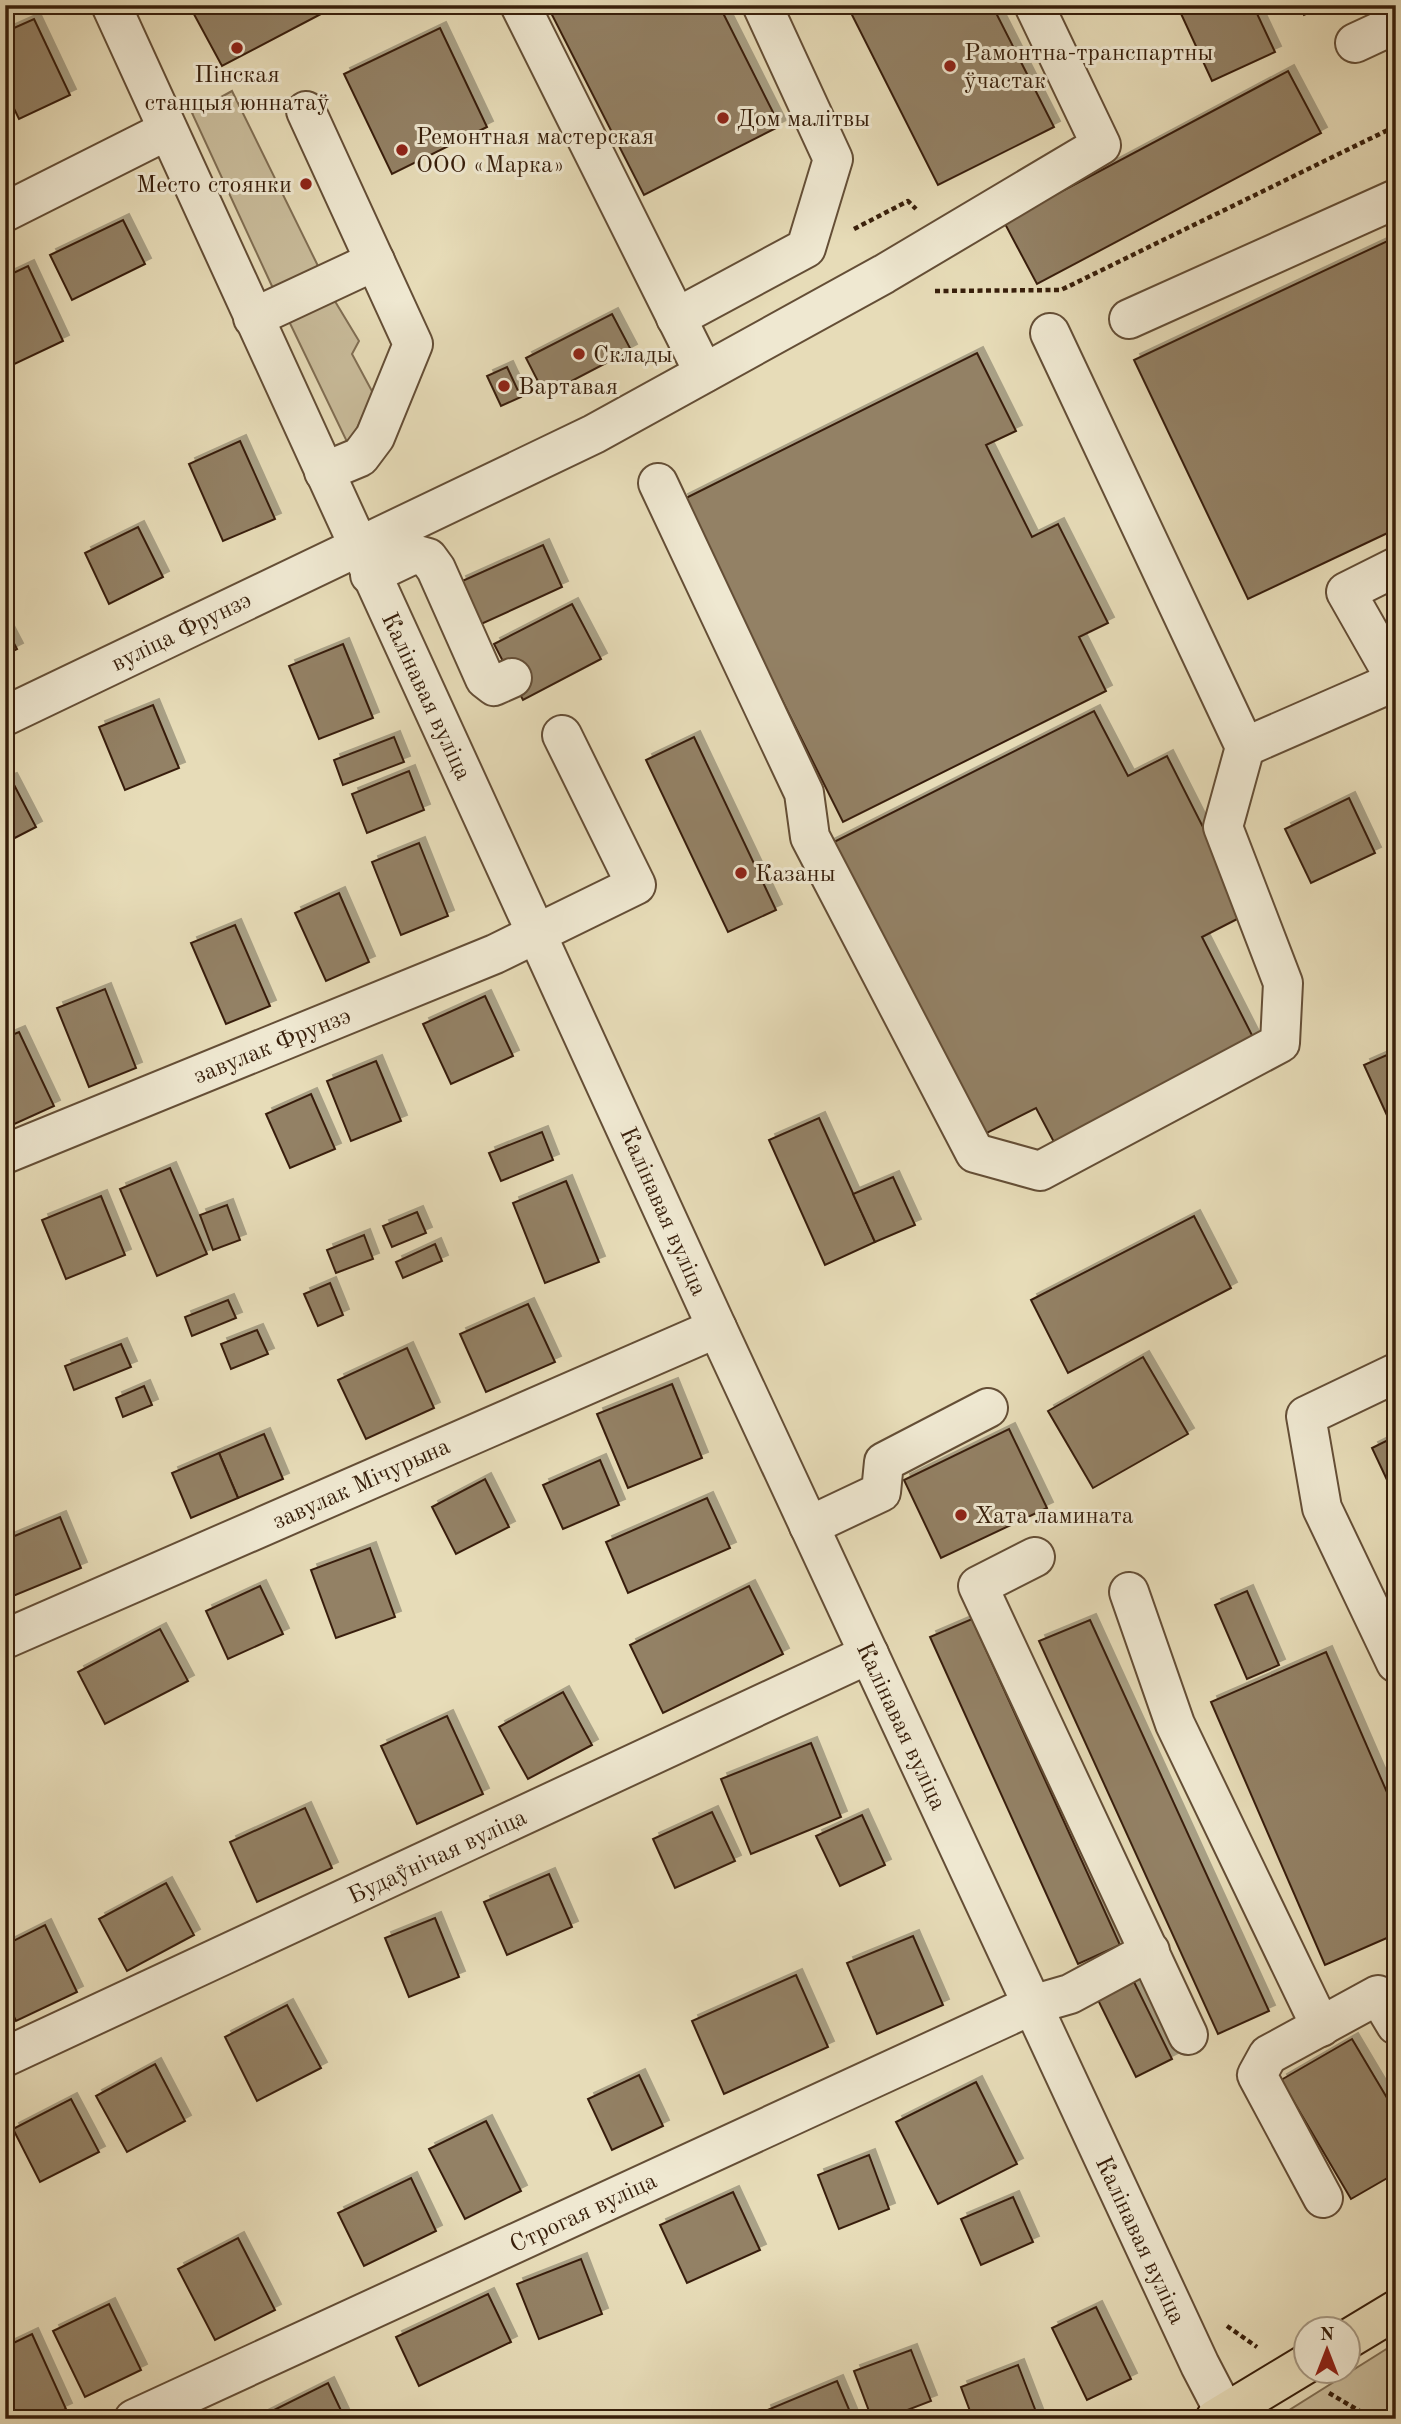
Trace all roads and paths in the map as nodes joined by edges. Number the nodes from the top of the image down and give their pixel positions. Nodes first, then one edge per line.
1 (111, 5) edge
2 (520, 5) edge
3 (762, 5) edge
4 (1034, 5) edge
5 (1396, 24) edge
6 (1355, 43) dead end
7 (306, 111) dead end
8 (1396, 126) edge
9 (166, 131) junction
10 (1396, 199) edge
11 (5, 212) edge
12 (375, 261) junction
13 (884, 274) junction
14 (253, 318) junction
15 (676, 318) junction
16 (1129, 319) dead end
17 (1050, 333) dead end
18 (704, 373) junction
19 (324, 472) junction
20 (658, 483) dead end
21 (364, 561) junction
22 (1396, 567) edge
23 (512, 678) dead end
24 (1396, 680) edge
25 (5, 716) edge
26 (562, 735) dead end
27 (1245, 747) junction
28 (537, 933) junction
29 (5, 1154) edge
30 (717, 1328) junction
31 (1396, 1373) edge
32 (988, 1408) dead end
33 (809, 1526) junction
34 (1035, 1557) dead end
35 (1129, 1592) dead end
36 (5, 1639) edge
37 (869, 1654) junction
38 (1396, 1663) edge
39 (1150, 1951) junction
40 (1032, 2006) junction
41 (1396, 2025) edge
42 (1321, 2026) junction
43 (1188, 2035) dead end
44 (5, 2057) edge
45 (1323, 2198) dead end
46 (1396, 2310) edge
47 (1362, 2331) edge
48 (1292, 2373) edge
49 (1154, 2411) dead end
50 (1220, 2416) edge
51 (134, 2419) edge
52 (1157, 2419) edge

1 - 9 street, Калінавая вуліца
2 - 15 street
3 - 15 street
4 - 13 street
5 - 6 street
7 - 12 street
8 - 13 path
9 - 11 street
9 - 14 street, Калінавая вуліца
10 - 16 street
12 - 14 street
12 - 19 street
13 - 18 street
14 - 19 street, Калінавая вуліца
15 - 18 street
17 - 27 street
18 - 21 street
19 - 21 street, Калінавая вуліца
20 - 27 street
21 - 23 street
21 - 25 street, вуліца Фрунзэ
21 - 28 street, Калінавая вуліца
22 - 24 street
24 - 27 street
26 - 28 street, завулак Фрунзэ
28 - 29 street, завулак Фрунзэ
28 - 30 street, Калінавая вуліца
30 - 33 street, Калінавая вуліца
30 - 36 street, завулак Мічурына
31 - 38 street
32 - 33 street
33 - 37 street, Калінавая вуліца
34 - 39 street
35 - 42 street
37 - 40 street, Калінавая вуліца
37 - 44 street, Будаўнічая вуліца
39 - 40 street, Строгая вуліца
39 - 43 street
40 - 50 street, Калінавая вуліца
40 - 51 street, Строгая вуліца
41 - 42 street
42 - 45 street
46 - 47 main road
48 - 50 main road
49 - 52 path

